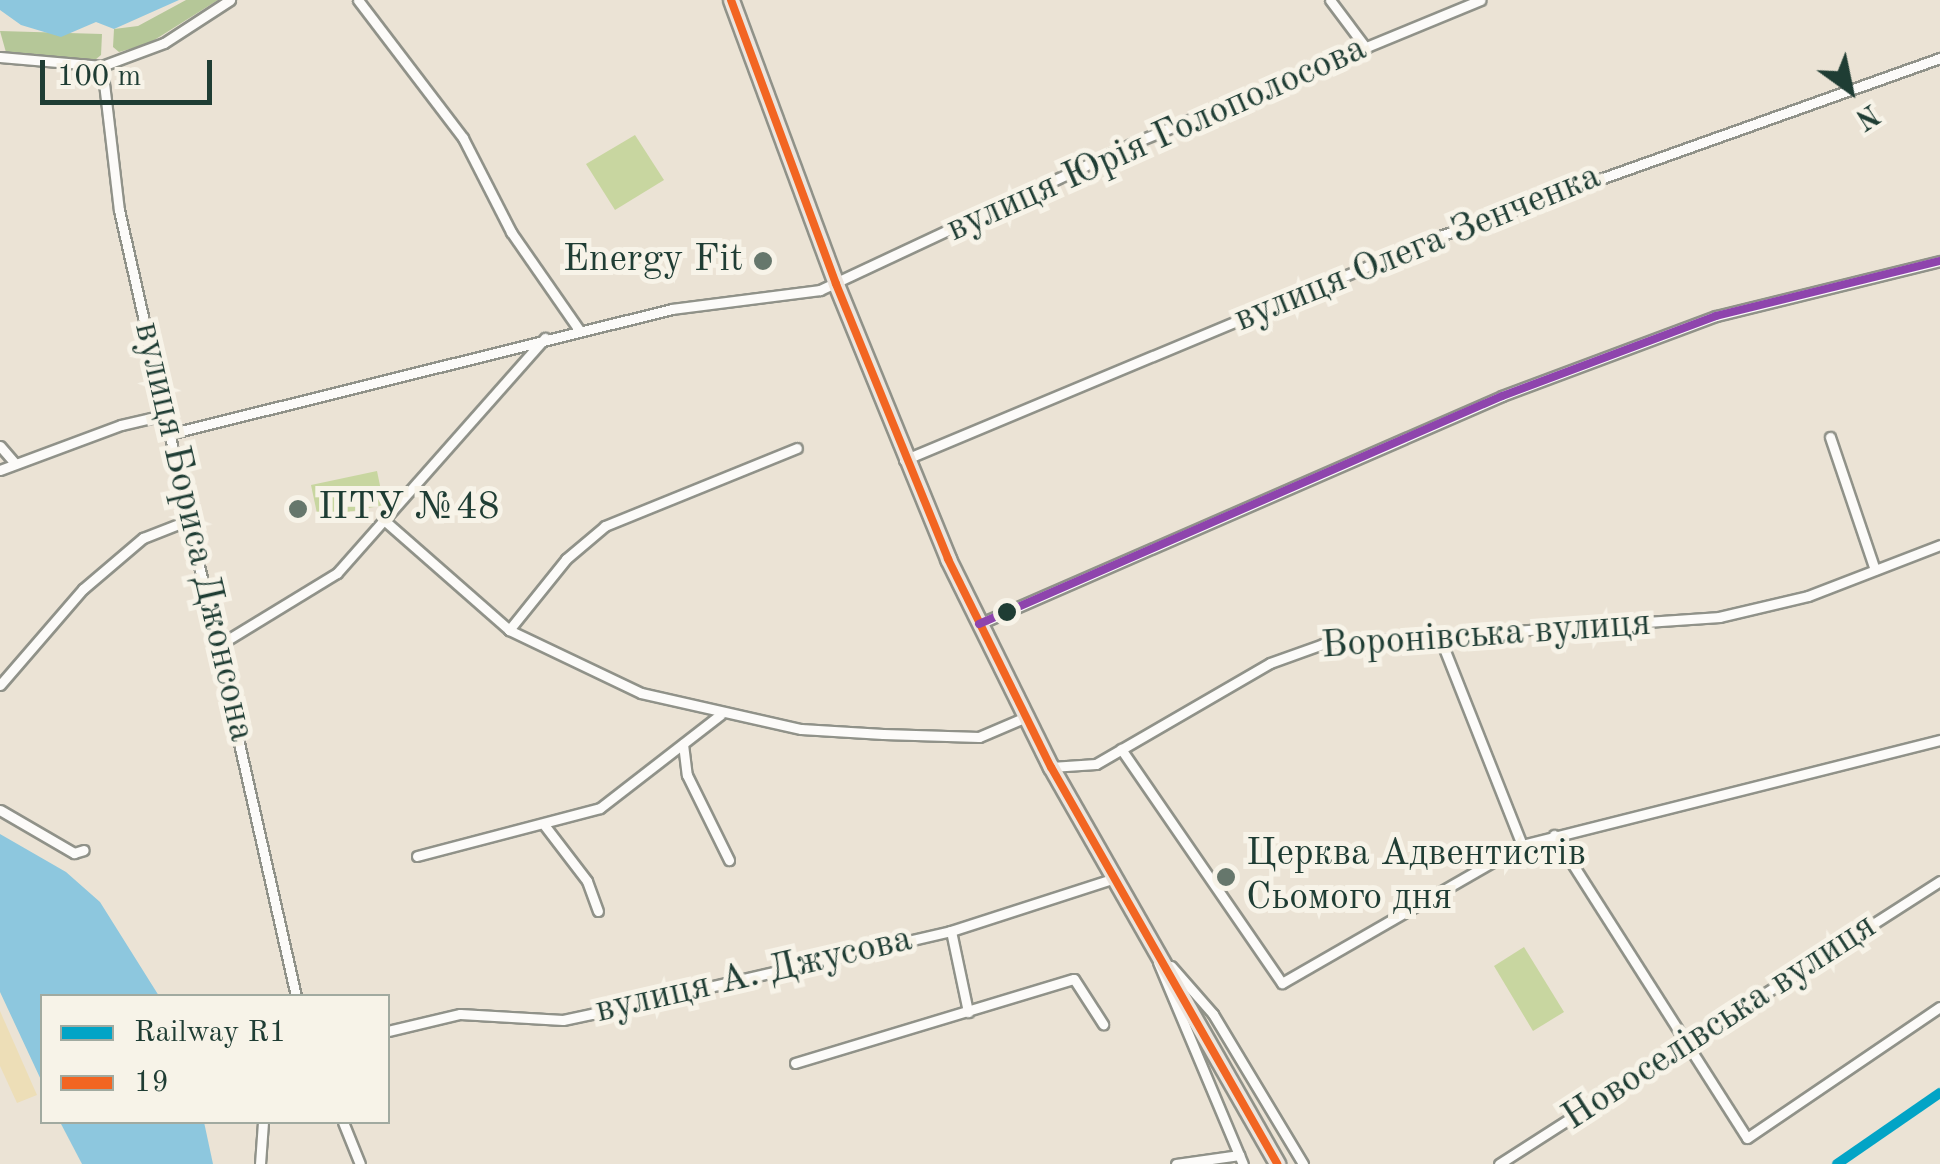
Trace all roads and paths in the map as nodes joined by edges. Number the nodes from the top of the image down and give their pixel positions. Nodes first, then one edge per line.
1 (230, 0) edge
2 (358, 0) edge
3 (731, 0) edge
4 (1330, 0) edge
5 (1480, 0) edge
6 (1366, 48) junction
7 (0, 57) edge
8 (1940, 58) edge
9 (102, 66) junction
10 (1940, 261) edge
11 (836, 284) junction
12 (579, 330) junction
13 (545, 338) junction
14 (168, 414) junction
15 (174, 433) junction
16 (1830, 437) dead end
17 (0, 446) edge
18 (797, 448) dead end
19 (904, 460) junction
20 (15, 462) junction
21 (0, 470) edge
22 (189, 520) junction
23 (384, 520) junction
24 (1940, 546) edge
25 (1875, 570) junction
26 (978, 624) junction
27 (509, 630) junction
28 (1440, 638) junction
29 (219, 645) junction
30 (0, 685) edge
31 (720, 714) junction
32 (1026, 717) junction
33 (1940, 740) edge
34 (683, 744) junction
35 (1121, 749) junction
36 (1051, 766) junction
37 (0, 810) edge
38 (544, 826) junction
39 (1554, 835) junction
40 (1522, 845) junction
41 (84, 850) dead end
42 (417, 856) dead end
43 (729, 860) dead end
44 (1116, 878) junction
45 (1940, 880) edge
46 (598, 911) dead end
47 (951, 931) junction
48 (1156, 949) junction
49 (295, 994) edge
50 (1940, 1007) edge
51 (968, 1012) junction
52 (1104, 1024) dead end
53 (390, 1031) edge
54 (1687, 1045) junction
55 (795, 1062) dead end
56 (263, 1124) edge
57 (344, 1124) edge
58 (1241, 1160) edge
59 (260, 1164) edge
60 (360, 1164) edge
61 (1176, 1164) edge
62 (1278, 1164) edge
63 (1303, 1164) edge
64 (1499, 1164) edge

1 - 9 street
2 - 12 street
3 - 11 highway
4 - 6 street
5 - 6 street, вулиця Юрія Голополосова
6 - 11 street, вулиця Юрія Голополосова
7 - 9 street
8 - 19 street, вулиця Олега Зенченка
9 - 14 street, вулиця Бориса Джонсона
10 - 26 street
11 - 12 street, вулиця Юрія Голополосова
11 - 19 highway
12 - 13 street, вулиця Юрія Голополосова
13 - 15 street, вулиця Юрія Голополосова
13 - 23 street
14 - 15 street, вулиця Бориса Джонсона
14 - 20 street
15 - 22 street, вулиця Бориса Джонсона
16 - 25 street
17 - 20 street
18 - 27 street
19 - 26 highway
20 - 21 street
22 - 29 street, вулиця Бориса Джонсона
22 - 30 street
23 - 27 street
23 - 29 street
24 - 25 street, Воронівська вулиця
25 - 28 street, Воронівська вулиця
26 - 32 highway
27 - 31 street
28 - 35 street, Воронівська вулиця
28 - 40 street
29 - 49 street, вулиця Бориса Джонсона
31 - 32 street
31 - 34 street
32 - 36 highway
33 - 39 street
34 - 38 street
34 - 43 street
35 - 36 street, Воронівська вулиця
35 - 40 street
36 - 44 highway
37 - 41 street
38 - 42 street
38 - 46 street
39 - 40 street
39 - 54 street
44 - 47 street, вулиця А. Джусова
44 - 48 highway
45 - 54 street, Новоселівська вулиця
47 - 51 street
47 - 53 street, вулиця А. Джусова
48 - 58 street
48 - 62 highway
48 - 63 street
50 - 54 street
51 - 52 street
51 - 55 street
54 - 64 street, Новоселівська вулиця
56 - 59 street
57 - 60 street
58 - 61 street

